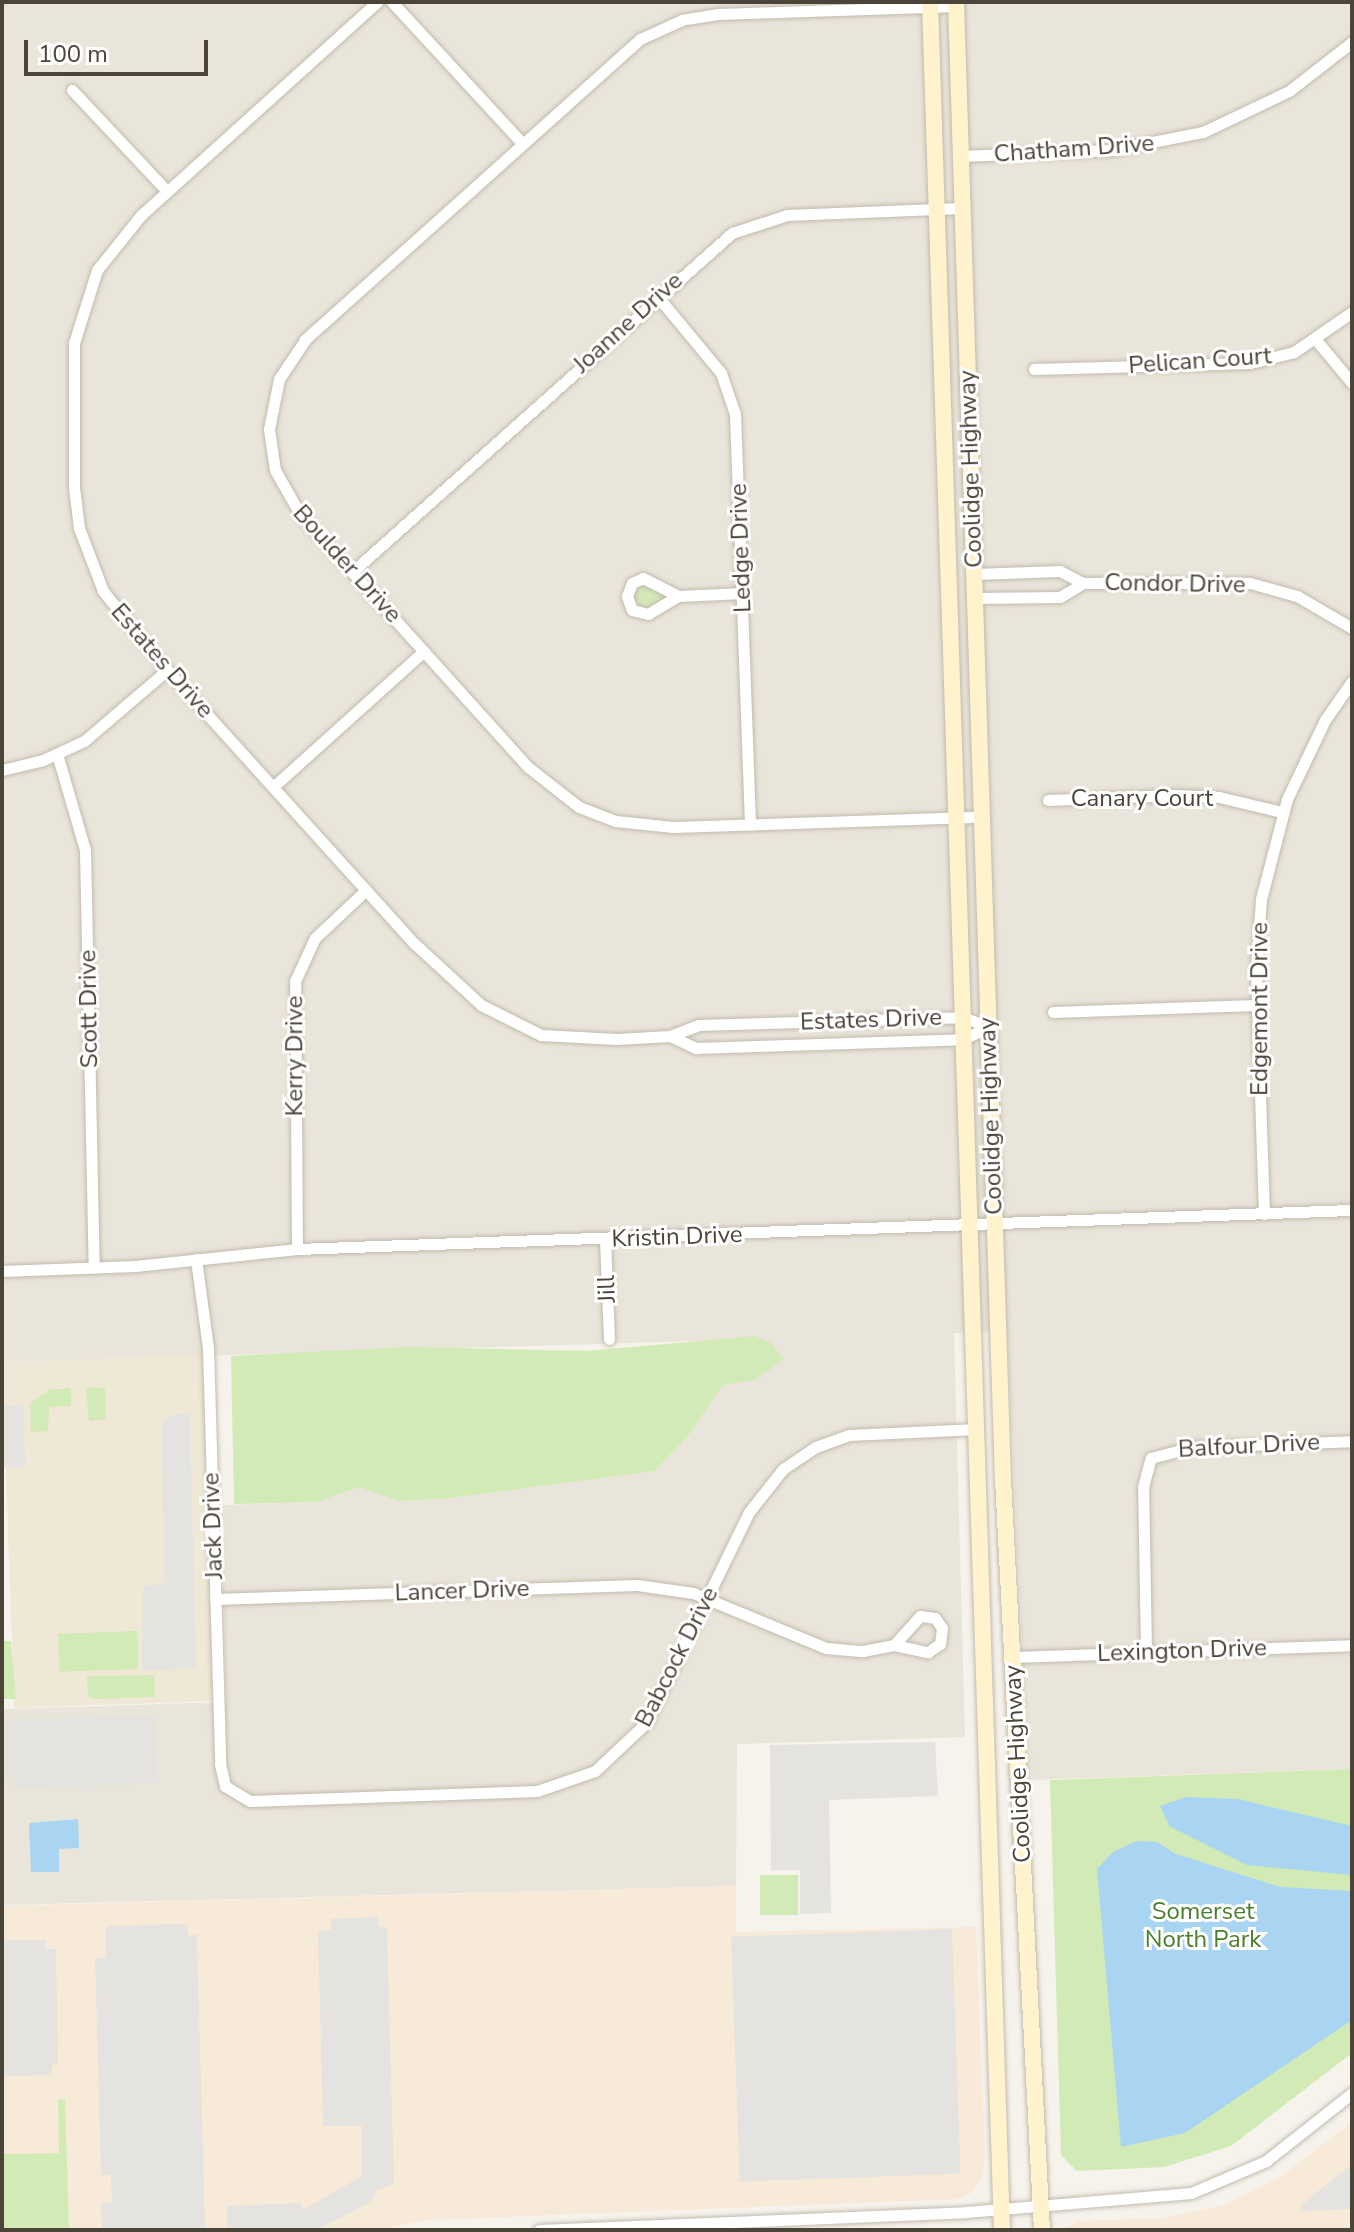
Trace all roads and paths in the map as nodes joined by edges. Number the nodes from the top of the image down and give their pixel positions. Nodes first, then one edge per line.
1 (377, 2) edge
2 (392, 2) edge
3 (930, 4) edge
4 (956, 4) edge
5 (1352, 42) edge
6 (72, 90) dead end
7 (522, 143) junction
8 (960, 156) junction
9 (167, 191) junction
10 (962, 208) junction
11 (937, 209) junction
12 (658, 297) junction
13 (1352, 312) edge
14 (1316, 340) junction
15 (1034, 369) dead end
16 (1352, 383) edge
17 (352, 572) junction
18 (974, 574) junction
19 (1083, 583) junction
20 (743, 593) junction
21 (678, 596) dead end
22 (975, 598) junction
23 (1352, 628) edge
24 (424, 651) junction
25 (167, 670) junction
26 (1352, 681) edge
27 (57, 754) junction
28 (2, 770) edge
29 (273, 787) junction
30 (1048, 800) dead end
31 (1282, 812) junction
32 (982, 817) junction
33 (957, 818) junction
34 (750, 825) junction
35 (366, 890) junction
36 (1257, 1005) junction
37 (1053, 1012) dead end
38 (962, 1017) junction
39 (989, 1027) junction
40 (670, 1036) junction
41 (963, 1039) junction
42 (1352, 1210) edge
43 (1264, 1214) junction
44 (995, 1225) junction
45 (969, 1226) junction
46 (605, 1239) junction
47 (297, 1249) junction
48 (196, 1259) junction
49 (94, 1268) junction
50 (2, 1271) edge
51 (609, 1339) dead end
52 (976, 1429) junction
53 (1002, 1435) junction
54 (1352, 1441) edge
55 (707, 1598) junction
56 (215, 1599) junction
57 (894, 1645) dead end
58 (1352, 1645) edge
59 (1146, 1652) junction
60 (1012, 1657) junction
61 (984, 1683) junction
62 (1014, 1693) junction
63 (987, 1758) junction
64 (1018, 1769) junction
65 (229, 1791) joint
66 (1352, 2093) edge
67 (1040, 2205) junction
68 (1001, 2210) junction
69 (539, 2230) edge
70 (1002, 2230) edge
71 (1042, 2230) edge

1 - 9 street, Estates Drive
2 - 7 street
3 - 4 street, Boulder Drive
3 - 7 street, Boulder Drive
3 - 11 main road, Coolidge Highway
4 - 8 main road, Coolidge Highway
5 - 8 street, Chatham Drive
6 - 9 street
7 - 17 street, Boulder Drive
8 - 10 main road, Coolidge Highway
9 - 25 street, Estates Drive
10 - 11 street, Joanne Drive
10 - 18 main road, Coolidge Highway
11 - 12 street, Joanne Drive
11 - 33 main road, Coolidge Highway
12 - 17 street, Joanne Drive
12 - 20 street, Ledge Drive
13 - 14 street, Pelican Court
14 - 15 street, Pelican Court
14 - 16 street
17 - 24 street, Boulder Drive
18 - 19 street, Condor Drive
18 - 22 main road, Coolidge Highway
19 - 22 street, Condor Drive
19 - 23 street, Condor Drive
20 - 21 street
20 - 34 street, Ledge Drive
22 - 32 main road, Coolidge Highway
24 - 29 street
24 - 34 street, Boulder Drive
25 - 27 street
25 - 29 street, Estates Drive
26 - 31 street, Edgemont Drive
27 - 28 street
27 - 49 street, Scott Drive
29 - 35 street, Estates Drive
30 - 31 street, Canary Court
31 - 36 street, Edgemont Drive
32 - 33 street, Boulder Drive
32 - 39 main road, Coolidge Highway
33 - 34 street, Boulder Drive
33 - 38 main road, Coolidge Highway
35 - 40 street, Estates Drive
35 - 47 street, Kerry Drive
36 - 37 street
36 - 43 street, Edgemont Drive
38 - 39 street, Estates Drive
38 - 40 street, Estates Drive
38 - 41 main road, Coolidge Highway
39 - 41 street, Estates Drive
39 - 44 main road, Coolidge Highway
40 - 41 street, Estates Drive
41 - 45 main road, Coolidge Highway
42 - 43 street, Kristin Drive
43 - 44 street, Kristin Drive
44 - 45 street, Kristin Drive
44 - 53 main road, Coolidge Highway
45 - 46 street, Kristin Drive
45 - 52 main road, Coolidge Highway
46 - 47 street, Kristin Drive
46 - 51 street, Jill
47 - 48 street, Kristin Drive
48 - 49 street, Kristin Drive
48 - 56 street, Jack Drive
49 - 50 street, Kristin Drive
52 - 53 main road
52 - 55 street, Babcock Drive
52 - 61 main road, Coolidge Highway
53 - 60 main road, Coolidge Highway
54 - 59 street, Balfour Drive
55 - 56 street, Lancer Drive
55 - 57 street, Lancer Drive
55 - 65 street, Babcock Drive
56 - 65 street, Jack Drive
58 - 59 street, Lexington Drive
59 - 60 street, Lexington Drive
60 - 62 main road, Coolidge Highway
61 - 62 main road
61 - 63 main road, Coolidge Highway
62 - 64 main road, Coolidge Highway
63 - 64 main road
63 - 68 main road, Coolidge Highway
64 - 67 main road, Coolidge Highway
66 - 67 street
67 - 68 street
67 - 71 main road, Coolidge Highway
68 - 69 street
68 - 70 main road, Coolidge Highway

